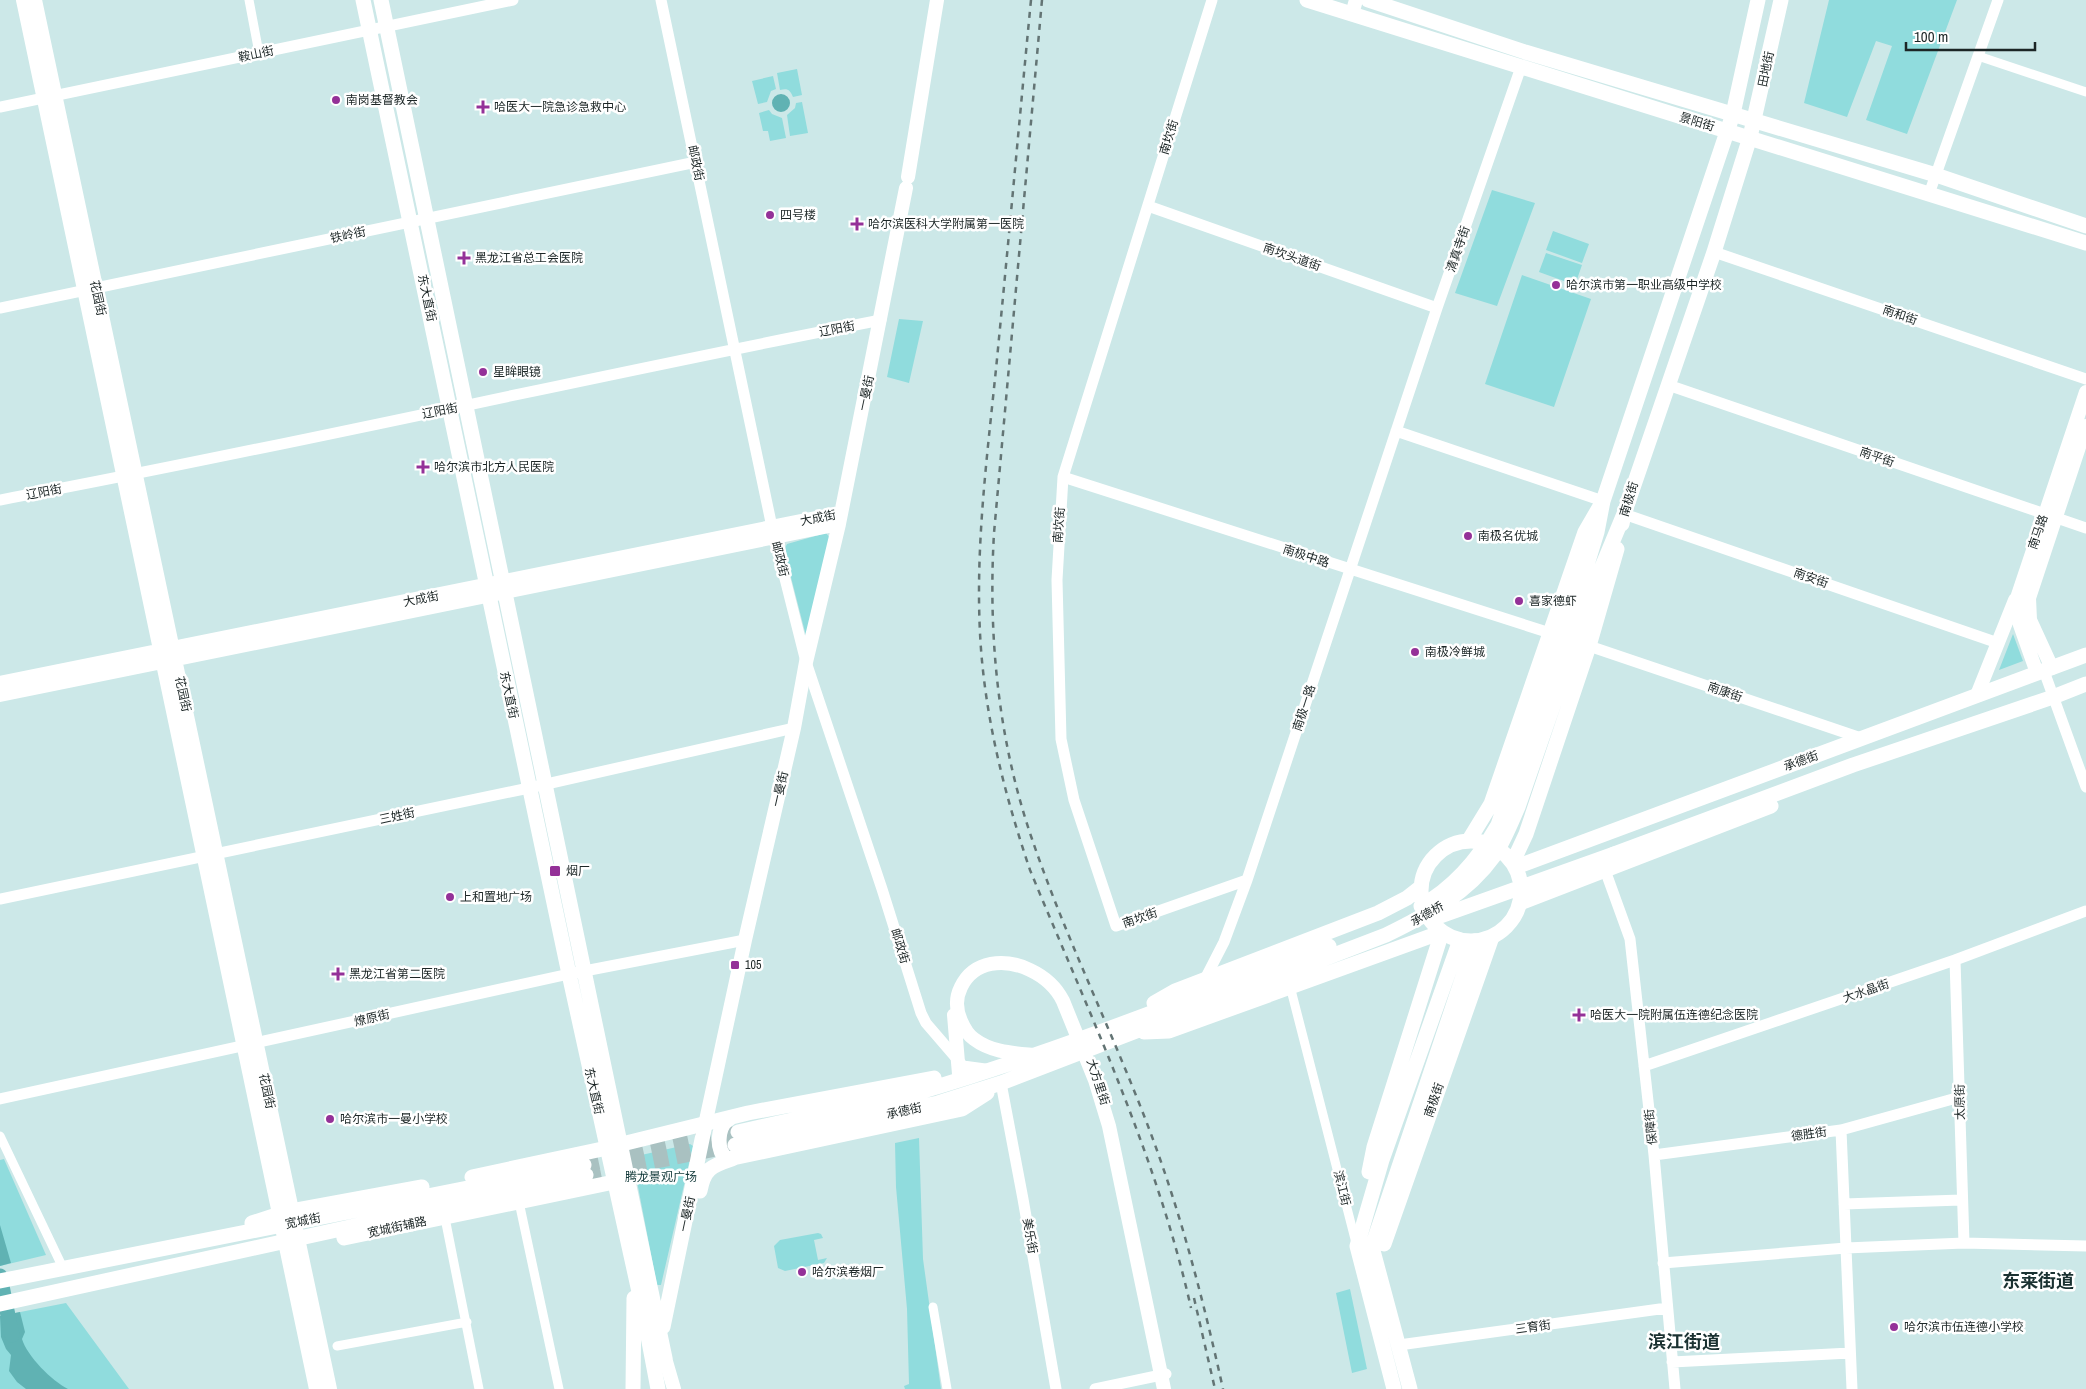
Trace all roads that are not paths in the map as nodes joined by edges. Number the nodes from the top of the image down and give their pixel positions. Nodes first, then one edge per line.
1 (23, 0) edge
2 (35, 0) edge
3 (249, 0) edge
4 (363, 0) edge
5 (381, 0) edge
6 (513, 0) edge
7 (661, 0) edge
8 (937, 0) edge
9 (1212, 0) edge
10 (1307, 0) edge
11 (1368, 0) edge
12 (1758, 0) edge
13 (1781, 0) edge
14 (1998, 0) edge
15 (1349, 6) edge
16 (387, 26) junction
17 (370, 30) junction
18 (259, 53) junction
19 (1978, 56) junction
20 (1521, 67) junction
21 (2086, 92) edge
22 (49, 97) junction
23 (0, 107) edge
24 (1733, 114) junction
25 (1755, 120) junction
26 (1727, 131) junction
27 (1750, 137) junction
28 (696, 162) junction
29 (1936, 175) junction
30 (1929, 194) junction
31 (1148, 206) junction
32 (427, 219) junction
33 (411, 222) junction
34 (2086, 226) edge
35 (2086, 243) edge
36 (1714, 252) junction
37 (90, 289) junction
38 (0, 308) edge
39 (1437, 308) junction
40 (881, 320) junction
41 (735, 348) junction
42 (2086, 379) edge
43 (1668, 385) junction
44 (2086, 392) edge
45 (466, 406) junction
46 (450, 408) junction
47 (2086, 426) edge
48 (1396, 431) junction
49 (130, 475) junction
50 (1063, 477) junction
51 (0, 500) edge
52 (1603, 502) junction
53 (1624, 514) junction
54 (2050, 516) junction
55 (840, 519) junction
56 (2086, 528) edge
57 (774, 532) junction
58 (1350, 570) junction
59 (1591, 575) junction
60 (503, 587) junction
61 (487, 590) junction
62 (2019, 590) junction
63 (1550, 632) junction
64 (1998, 643) junction
65 (1588, 646) junction
66 (168, 655) junction
67 (2086, 655) edge
68 (806, 662) junction
69 (2044, 671) junction
70 (0, 683) edge
71 (2086, 684) edge
72 (0, 695) edge
73 (1977, 695) junction
74 (2053, 697) junction
75 (1967, 726) junction
76 (794, 728) junction
77 (1861, 738) junction
78 (537, 786) junction
79 (2086, 787) edge
80 (1469, 840) junction
81 (210, 855) junction
82 (1514, 864) junction
83 (1605, 870) junction
84 (1247, 880) junction
85 (1421, 887) junction
86 (0, 900) edge
87 (1520, 903) junction
88 (2086, 911) edge
89 (1442, 932) junction
90 (1386, 935) junction
91 (1492, 937) junction
92 (745, 940) junction
93 (1467, 940) junction
94 (1955, 960) junction
95 (576, 973) junction
96 (1204, 980) junction
97 (1290, 986) junction
98 (1133, 1026) junction
99 (250, 1045) junction
100 (1067, 1050) junction
101 (1032, 1055) junction
102 (1644, 1066) junction
103 (959, 1068) junction
104 (985, 1071) junction
105 (1001, 1083) junction
106 (1960, 1097) junction
107 (0, 1099) edge
108 (729, 1119) junction
109 (706, 1125) junction
110 (1841, 1130) junction
111 (0, 1136) edge
112 (622, 1144) junction
113 (735, 1145) junction
114 (607, 1148) junction
115 (1654, 1155) junction
116 (585, 1170) tunnel mouth
117 (614, 1182) junction
118 (1962, 1200) junction
119 (519, 1202) junction
120 (1844, 1204) junction
121 (445, 1218) junction
122 (1362, 1230) junction
123 (290, 1231) junction
124 (1964, 1243) junction
125 (1357, 1246) junction
126 (2086, 1246) edge
127 (1846, 1248) junction
128 (1663, 1263) junction
129 (1377, 1264) junction
130 (63, 1268) junction
131 (635, 1274) junction
132 (0, 1282) edge
133 (0, 1304) edge
134 (933, 1307) dead end
135 (1667, 1308) junction
136 (467, 1322) junction
137 (662, 1334) junction
138 (1399, 1345) junction
139 (337, 1346) dead end
140 (1850, 1353) junction
141 (666, 1358) junction
142 (1672, 1362) junction
143 (654, 1373) junction
144 (1164, 1379) edge
145 (316, 1389) edge
146 (330, 1389) edge
147 (479, 1389) edge
148 (559, 1389) edge
149 (633, 1389) edge
150 (649, 1389) edge
151 (659, 1389) edge
152 (674, 1389) edge
153 (947, 1389) edge
154 (1056, 1389) edge
155 (1095, 1389) edge
156 (1169, 1389) edge
157 (1394, 1389) edge
158 (1410, 1389) edge
159 (1675, 1389) edge
160 (1852, 1389) edge

1 - 22 main road, 花园街
2 - 22 main road, 花园街
3 - 18 street
4 - 17 main road, 东大直街
5 - 16 main road, 东大直街
6 - 16 street, 鞍山街
7 - 28 street, 邮政街
8 - 40 main road, 一曼街
9 - 31 street, 南坎街
10 - 15 main road, 景阳街
11 - 24 main road, 景阳街
12 - 24 main road, 田地街
13 - 25 main road, 田地街
14 - 19 street
15 - 20 main road, 景阳街
16 - 17 street, 鞍山街
16 - 32 main road, 东大直街
17 - 18 street, 鞍山街
17 - 33 main road, 东大直街
18 - 22 street, 鞍山街
19 - 21 street
19 - 29 street
20 - 26 main road, 景阳街
20 - 39 street, 清真寺街
22 - 23 street, 鞍山街
22 - 37 main road, 花园街
24 - 25 main road, 景阳街
24 - 26 main road, 田地街
25 - 27 main road, 田地街
25 - 29 main road, 景阳街
26 - 27 main road, 景阳街
26 - 52 main road, 南极街
27 - 30 main road, 景阳街
27 - 36 main road, 南极街
28 - 32 street, 铁岭街
28 - 41 street, 邮政街
29 - 30 street
29 - 34 main road, 景阳街
30 - 35 main road, 景阳街
31 - 39 street, 南坎头道街
31 - 50 street, 南坎街
32 - 33 street, 铁岭街
32 - 45 main road, 东大直街
33 - 37 street, 铁岭街
33 - 46 main road, 东大直街
36 - 42 street, 南和街
36 - 43 main road, 南极街
37 - 38 street, 铁岭街
37 - 49 main road, 花园街
39 - 48 street, 清真寺街
40 - 41 street, 辽阳街
40 - 55 main road, 一曼街
41 - 45 street, 辽阳街
41 - 57 street, 邮政街
43 - 53 main road, 南极街
43 - 54 street, 南平街
44 - 54 main road, 南马路
45 - 46 street, 辽阳街
45 - 60 main road, 东大直街
46 - 49 street, 辽阳街
46 - 61 main road, 东大直街
47 - 54 main road, 南马路
48 - 52 street
48 - 58 street, 南极一路
49 - 51 street, 辽阳街
49 - 66 main road, 花园街
50 - 58 street, 南极中路
50 - 84 street, 南坎街
52 - 59 main road
52 - 63 main road, 南极街
53 - 59 main road
53 - 64 street, 南安街
53 - 65 main road, 南极街
54 - 56 street, 南平街
54 - 62 main road, 南马路
54 - 69 main road, 南马路
55 - 57 main road, 大成街
55 - 68 main road, 一曼街
57 - 60 main road, 大成街
57 - 68 street, 邮政街
58 - 63 street, 南极中路
58 - 84 street, 南极一路
59 - 90 main road, 承德桥
59 - 98 main road, 承德桥
60 - 61 main road, 大成街
60 - 78 main road, 东大直街
61 - 66 main road, 大成街
61 - 78 main road, 东大直街
62 - 64 main road
62 - 69 main road, 南马路
63 - 80 main road, 南极街
64 - 73 main road
65 - 77 street, 南康街
65 - 82 main road, 南极街
66 - 70 main road, 大成街
66 - 72 main road, 大成街
66 - 81 main road, 花园街
67 - 69 main road, 承德街
68 - 76 main road, 一曼街
68 - 103 street, 邮政街
69 - 73 main road, 承德街
69 - 74 street
71 - 74 main road
73 - 77 main road, 承德街
74 - 75 main road
74 - 79 street
75 - 83 main road
75 - 90 main road
76 - 78 street, 三姓街
76 - 92 main road, 一曼街
77 - 82 main road, 承德街
78 - 81 street, 三姓街
78 - 95 main road, 东大直街
80 - 82 main road
80 - 85 main road
81 - 86 street, 三姓街
81 - 99 main road, 花园街
82 - 87 main road
83 - 87 main road
83 - 102 street, 保障街
84 - 96 street, 南极一路
85 - 89 main road
85 - 96 main road
87 - 91 main road
88 - 94 street, 大水晶街
89 - 93 main road
89 - 97 main road
89 - 122 main road
90 - 98 main road, 承德桥
91 - 93 main road
91 - 129 main road, 南极街
92 - 95 street, 燎原街
92 - 109 main road, 一曼街
93 - 122 main road
93 - 129 main road, 南极街
94 - 102 street, 大水晶街
94 - 106 street, 太原街
95 - 99 street, 燎原街
95 - 112 main road, 东大直街
95 - 114 main road, 东大直街
96 - 98 main road
97 - 98 main road
97 - 125 street, 滨江街
98 - 100 main road, 承德桥
99 - 107 street, 燎原街
99 - 123 main road, 花园街
100 - 101 main road, 承德街
100 - 105 main road, 承德街
101 - 104 main road, 承德街
101 - 144 main road, 大方里街
102 - 115 street, 保障街
103 - 104 main road
103 - 108 main road
103 - 144 main road, 大方里街
104 - 113 main road, 承德街
105 - 113 main road, 承德街
105 - 154 street, 美乐街
106 - 110 street, 德胜街
106 - 118 street, 太原街
108 - 109 main road
108 - 113 main road
109 - 112 main road
109 - 137 main road, 一曼街
110 - 115 street, 德胜街
110 - 120 street
111 - 130 street
112 - 137 main road, 东大直街
113 - 141 main road, 一曼街
114 - 117 main road, 东大直街
114 - 123 main road
115 - 128 street, 保障街
116 - 123 main road, 宽城街
117 - 119 main road, 宽城街辅路
117 - 131 main road, 东大直街
118 - 120 street
118 - 124 street, 太原街
119 - 121 main road, 宽城街辅路
119 - 148 street
120 - 127 street
121 - 123 main road, 宽城街辅路
121 - 136 street
122 - 125 main road
123 - 130 main road, 宽城街
123 - 133 main road, 宽城街
123 - 145 main road, 花园街
123 - 146 main road, 花园街
124 - 126 street
124 - 127 street
125 - 157 main road, 滨江街
127 - 128 street
127 - 140 street
128 - 135 street, 保障街
129 - 138 main road
130 - 132 main road, 宽城街
131 - 143 main road, 东大直街
131 - 149 main road
134 - 153 street
135 - 138 street, 三育街
135 - 142 street, 保障街
136 - 139 street
136 - 147 street
137 - 141 main road, 东大直街
137 - 143 main road, 一曼街
138 - 158 main road
140 - 142 street
140 - 160 street
141 - 151 main road, 一曼街
141 - 152 main road, 东大直街
142 - 159 street, 保障街
143 - 150 main road, 一曼街
143 - 151 main road, 东大直街
144 - 155 street
144 - 156 main road, 大方里街

